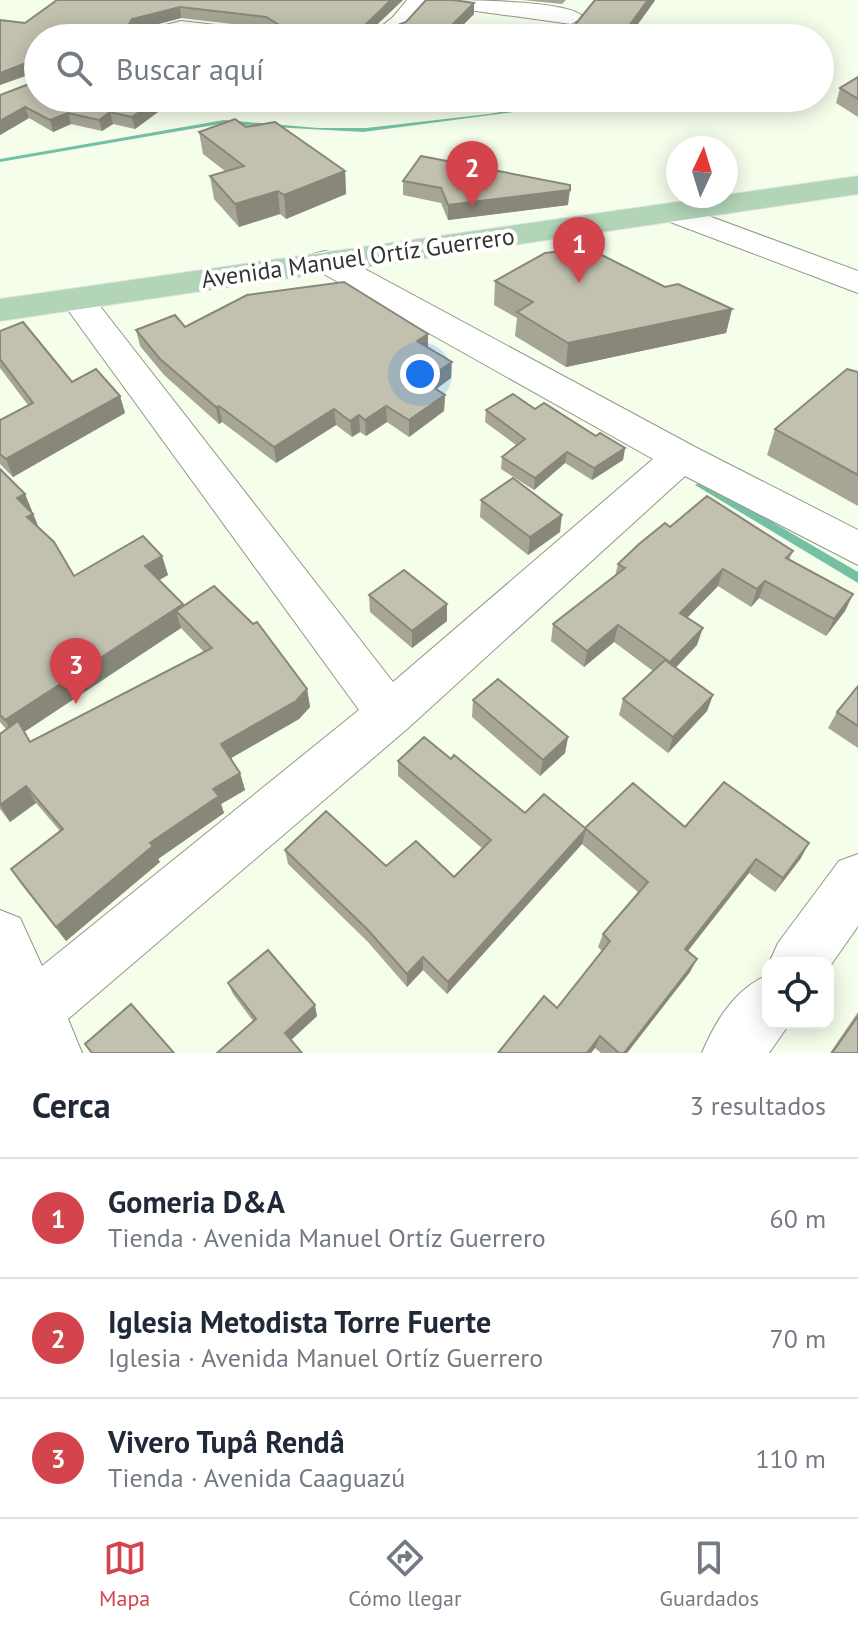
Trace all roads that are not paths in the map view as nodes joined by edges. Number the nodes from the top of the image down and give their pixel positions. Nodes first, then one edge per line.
1 (419, 0) edge
2 (447, 0) edge
3 (580, 8) edge
4 (399, 24) edge
5 (567, 24) edge
6 (858, 185) edge
7 (676, 213) junction
8 (325, 261) junction
9 (858, 283) edge
10 (77, 299) junction
11 (0, 310) edge
12 (681, 457) junction
13 (858, 549) edge
14 (390, 714) junction
15 (858, 880) edge
16 (0, 939) edge
17 (802, 957) edge
18 (762, 1012) edge
19 (28, 1035) edge
20 (732, 1053) edge

1 - 4 street
2 - 3 street
3 - 5 street
6 - 7 main road, Avenida Manuel Ortíz Guerrero
7 - 8 main road, Avenida Manuel Ortíz Guerrero
7 - 9 street
8 - 10 main road, Avenida Manuel Ortíz Guerrero
8 - 12 street
10 - 11 main road, Avenida Manuel Ortíz Guerrero
10 - 14 street
12 - 13 street
12 - 14 street
14 - 19 street
15 - 17 street
16 - 19 street
18 - 20 street

